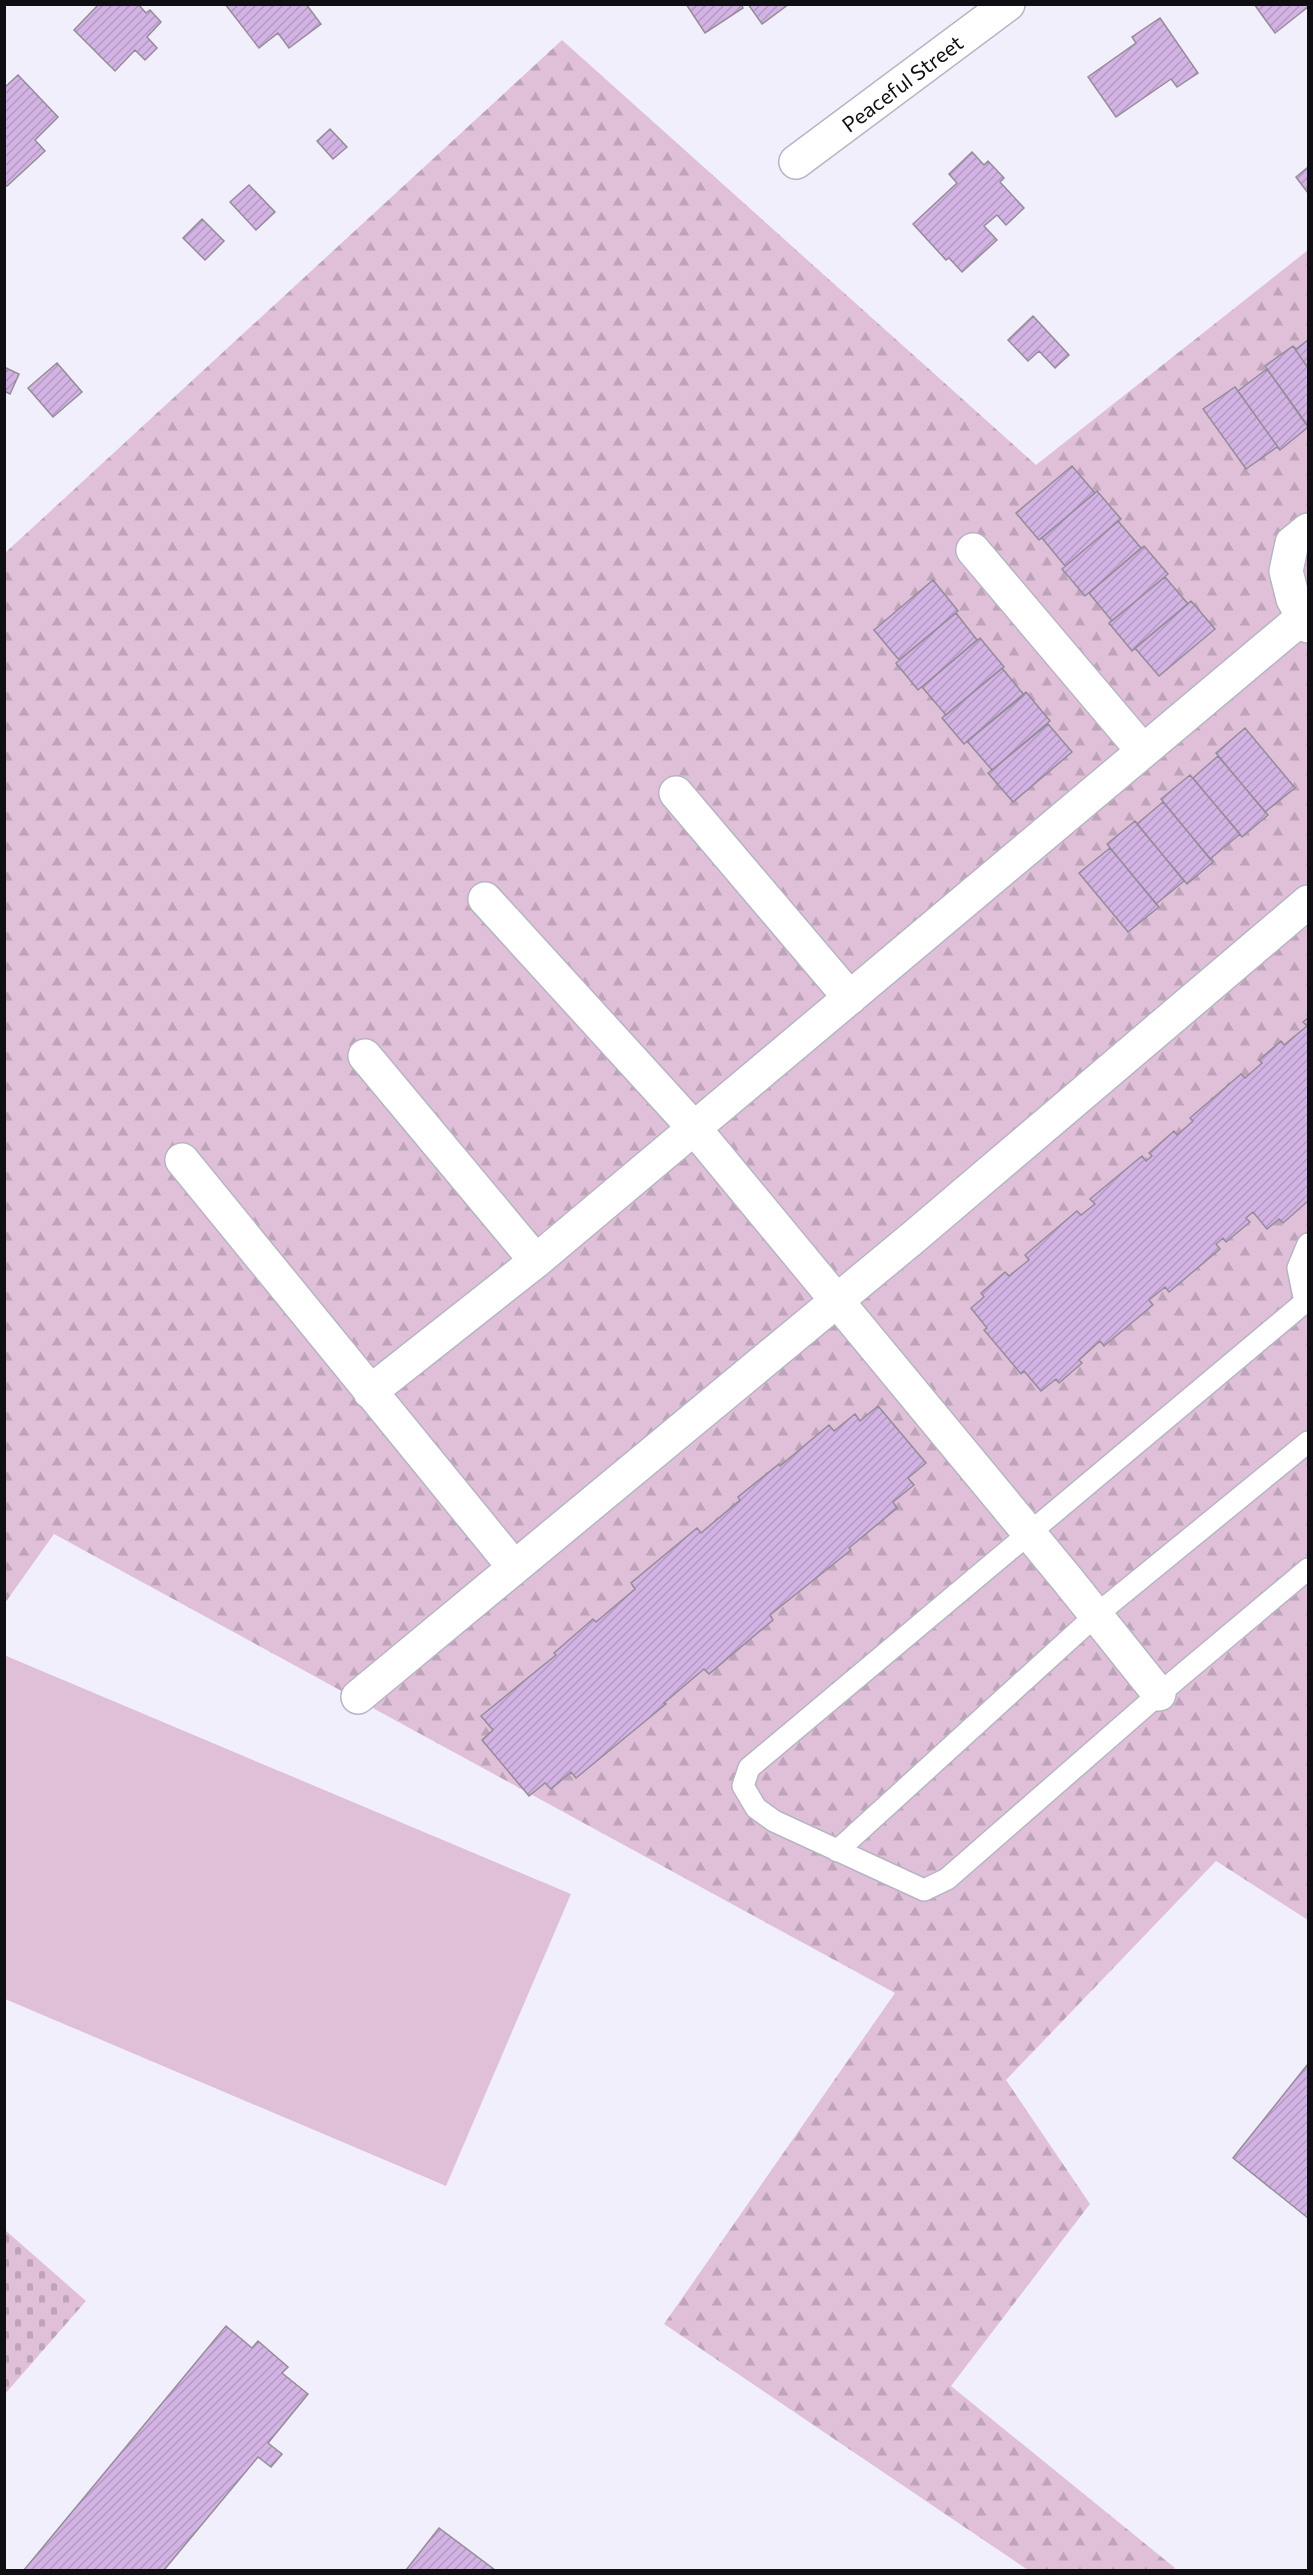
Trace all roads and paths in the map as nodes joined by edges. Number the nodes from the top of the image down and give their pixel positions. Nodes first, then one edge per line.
1 (1008, 4) edge
2 (796, 162) dead end
3 (1308, 530) edge
4 (973, 550) dead end
5 (1306, 622) edge
6 (1143, 751) junction
7 (676, 793) dead end
8 (485, 899) dead end
9 (1308, 902) edge
10 (850, 998) junction
11 (365, 1056) dead end
12 (694, 1128) junction
13 (182, 1160) dead end
14 (1308, 1244) edge
15 (536, 1261) junction
16 (836, 1301) junction
17 (1307, 1304) edge
18 (370, 1392) junction
19 (1308, 1442) edge
20 (1028, 1532) junction
21 (514, 1567) junction
22 (1308, 1569) edge
23 (1096, 1615) junction
24 (1159, 1694) junction
25 (358, 1697) dead end
26 (837, 1851) junction

1 - 2 street, Peaceful Street
3 - 5 street
4 - 6 street
5 - 6 street
6 - 10 street
7 - 10 street
8 - 12 street
9 - 16 street
10 - 12 street
11 - 15 street
12 - 15 street
12 - 16 street
13 - 18 street
14 - 17 lane
15 - 18 street
16 - 20 street
16 - 21 street
17 - 20 lane
18 - 21 street
19 - 23 lane
20 - 23 street
20 - 26 lane
21 - 25 street
22 - 24 lane
23 - 24 street
23 - 26 lane
24 - 26 lane

